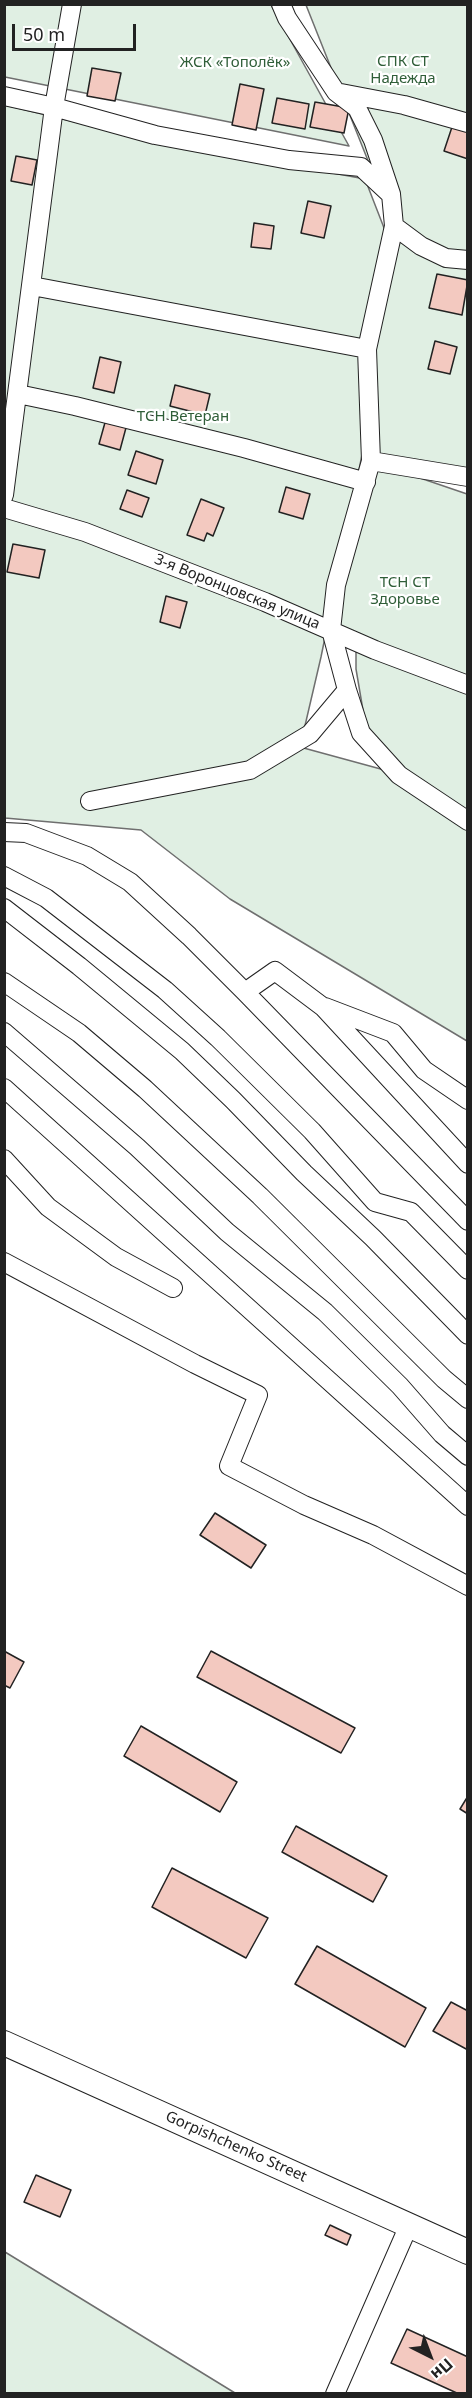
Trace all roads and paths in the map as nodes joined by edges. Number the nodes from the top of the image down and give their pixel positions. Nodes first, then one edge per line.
1 (72, 4) edge
2 (281, 4) edge
3 (336, 92) junction
4 (4, 96) edge
5 (54, 107) junction
6 (468, 123) edge
7 (391, 194) junction
8 (394, 226) junction
9 (468, 260) edge
10 (32, 286) junction
11 (367, 349) junction
12 (18, 394) junction
13 (371, 461) junction
14 (468, 477) edge
15 (366, 482) junction
16 (4, 495) edge
17 (4, 508) edge
18 (331, 630) junction
19 (468, 685) edge
20 (347, 690) junction
21 (90, 801) dead end
22 (468, 822) edge
23 (4, 832) edge
24 (4, 876) edge
25 (4, 908) edge
26 (4, 982) edge
27 (245, 992) junction
28 (323, 1006) junction
29 (4, 1032) edge
30 (4, 1088) edge
31 (468, 1100) edge
32 (4, 1159) edge
33 (468, 1164) edge
34 (375, 1202) junction
35 (468, 1221) edge
36 (373, 1238) junction
37 (4, 1262) edge
38 (468, 1269) edge
39 (173, 1288) dead end
40 (468, 1335) edge
41 (468, 1399) edge
42 (468, 1456) edge
43 (468, 1506) edge
44 (468, 1586) edge
45 (4, 2043) edge
46 (409, 2225) junction
47 (468, 2252) edge
48 (335, 2394) edge

1 - 5 lane
2 - 3 lane
3 - 6 lane
3 - 7 lane
4 - 5 lane
5 - 7 lane
5 - 10 lane
7 - 8 lane
8 - 9 lane
8 - 11 lane
10 - 11 lane
10 - 12 lane
11 - 13 lane
12 - 15 lane
12 - 16 lane
13 - 14 lane
13 - 15 lane
15 - 18 lane
17 - 18 lane, 3-я Воронцовская улица
18 - 19 lane, 3-я Воронцовская улица
18 - 20 lane
20 - 21 lane
20 - 22 lane
23 - 27 lane
24 - 34 lane
25 - 36 lane
26 - 41 lane
27 - 28 lane
27 - 35 lane
28 - 31 lane
28 - 33 lane
29 - 42 lane
30 - 43 lane
32 - 39 lane
34 - 36 lane
34 - 38 lane
36 - 40 lane
37 - 44 lane
45 - 46 main road, Gorpishchenko Street
46 - 47 main road, Gorpishchenko Street
46 - 48 lane

